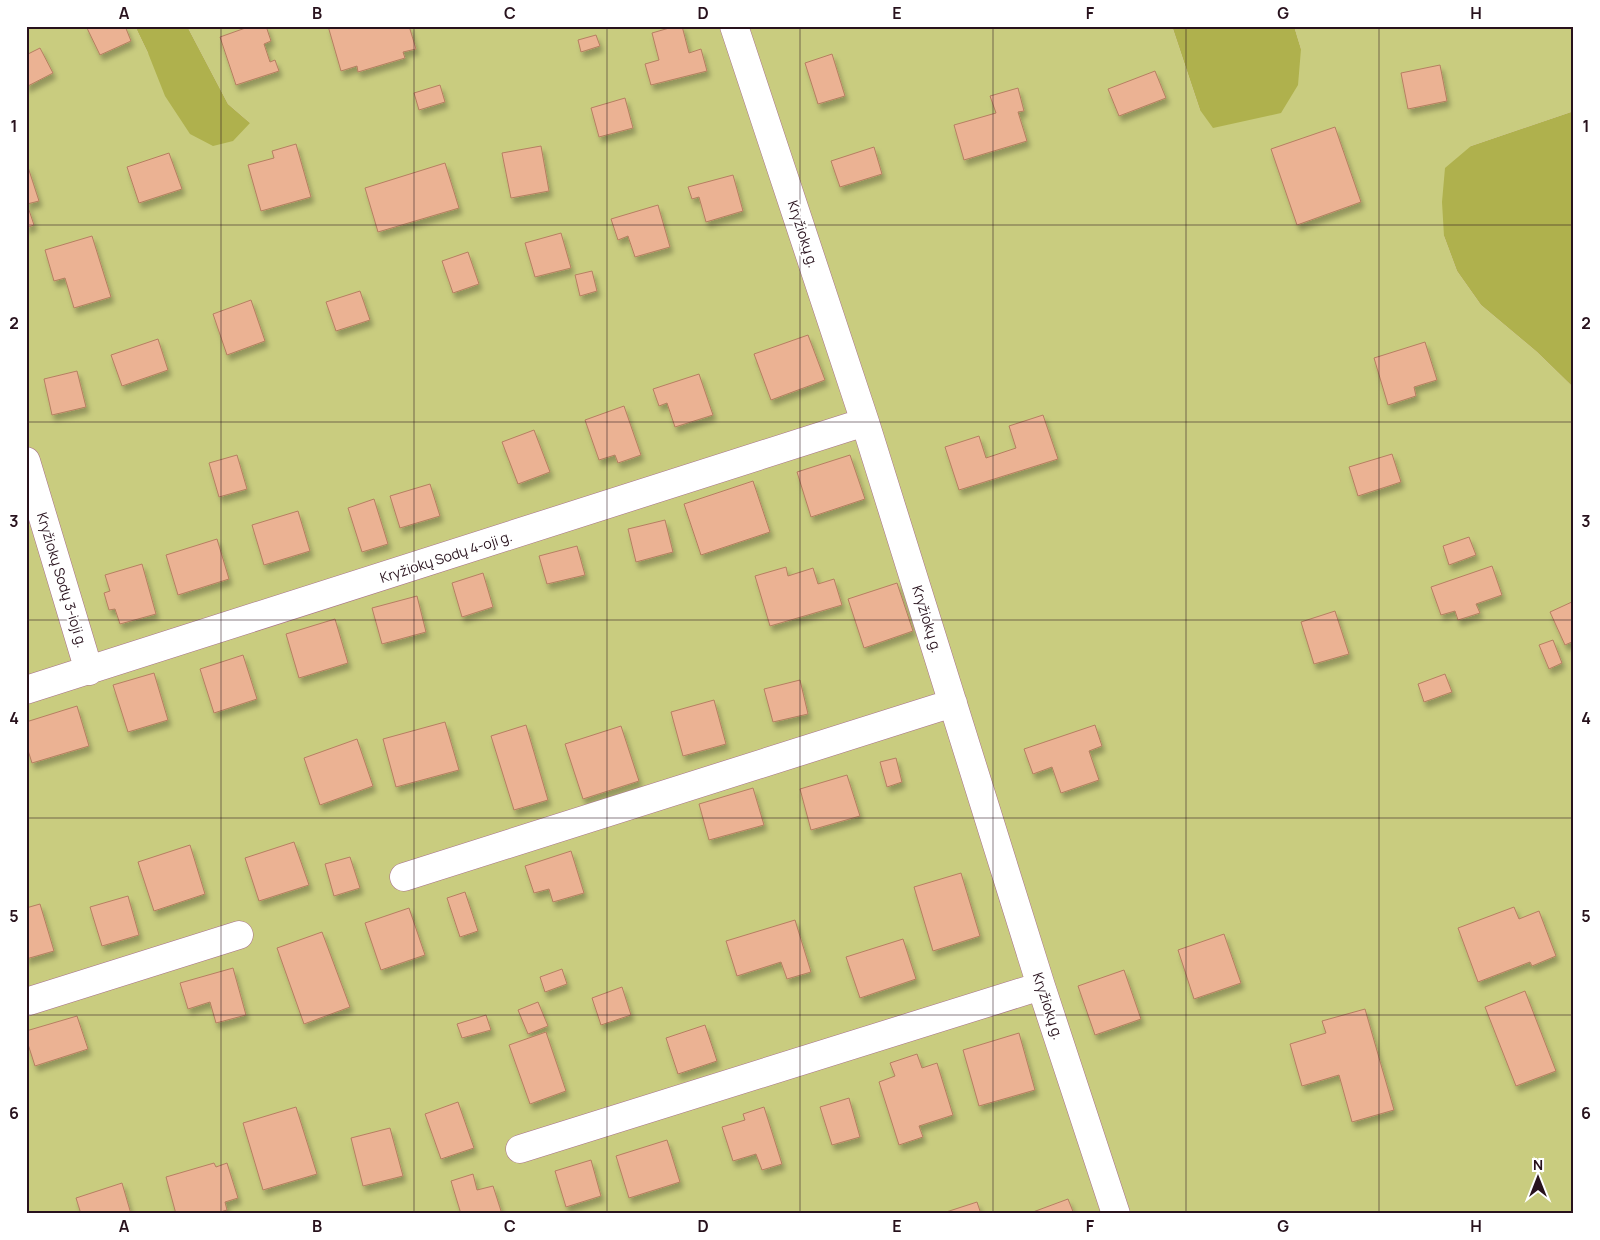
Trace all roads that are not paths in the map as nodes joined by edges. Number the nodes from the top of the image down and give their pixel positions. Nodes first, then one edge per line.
1 (734, 26) edge
2 (865, 422) junction
3 (26, 461) edge
4 (89, 671) junction
5 (26, 690) edge
6 (953, 703) junction
7 (404, 877) dead end
8 (239, 935) dead end
9 (1041, 986) junction
10 (26, 1002) edge
11 (520, 1149) dead end
12 (1116, 1214) edge

1 - 2 street, Kryžiokų g.
2 - 4 street, Kryžiokų Sodų 4-oji g.
2 - 6 street, Kryžiokų g.
3 - 4 street, Kryžiokų Sodų 3-ioji g.
4 - 5 street, Kryžiokų Sodų 4-oji g.
6 - 7 street
6 - 9 street, Kryžiokų g.
8 - 10 street
9 - 11 street
9 - 12 street, Kryžiokų g.

